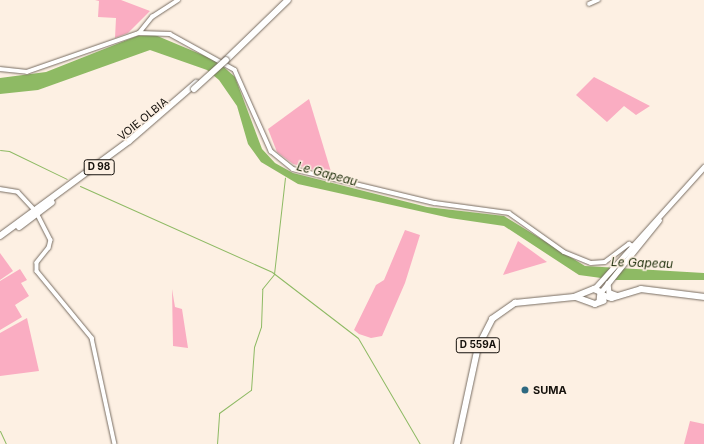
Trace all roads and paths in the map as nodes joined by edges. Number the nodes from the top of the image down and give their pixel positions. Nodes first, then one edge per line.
1 (178, 0) edge
2 (283, 0) edge
3 (288, 0) edge
4 (598, 0) edge
5 (589, 4) dead end
6 (139, 33) junction
7 (225, 59) junction
8 (0, 69) edge
9 (193, 88) junction
10 (704, 166) edge
11 (0, 189) edge
12 (673, 201) junction
13 (33, 208) dead end
14 (38, 215) dead end
15 (0, 236) edge
16 (0, 240) edge
17 (634, 247) junction
18 (621, 264) junction
19 (606, 282) junction
20 (594, 289) junction
21 (653, 290) junction
22 (588, 292) junction
23 (621, 295) junction
24 (601, 296) junction
25 (574, 297) junction
26 (704, 297) edge
27 (588, 300) junction
28 (115, 444) edge
29 (457, 444) edge

1 - 6 street
2 - 7 highway, VOIE OLBIA / D 98
3 - 7 highway, VOIE OLBIA / D 98
4 - 5 street
6 - 8 street
6 - 17 street
7 - 9 highway, VOIE OLBIA / D 98, bridge
9 - 15 highway, VOIE OLBIA / D 98
9 - 16 highway, VOIE OLBIA / D 98
10 - 12 main road
11 - 13 street
12 - 17 main road
12 - 18 main road
14 - 28 street
17 - 18 main road
18 - 19 main road
19 - 20 main road
19 - 23 main road
19 - 24 main road
20 - 22 main road
20 - 24 main road
21 - 23 main road
21 - 24 main road
21 - 26 main road
22 - 25 main road, D 559A
22 - 27 main road
23 - 24 main road
24 - 27 main road
25 - 27 main road, D 559A
25 - 29 main road, D 559A

